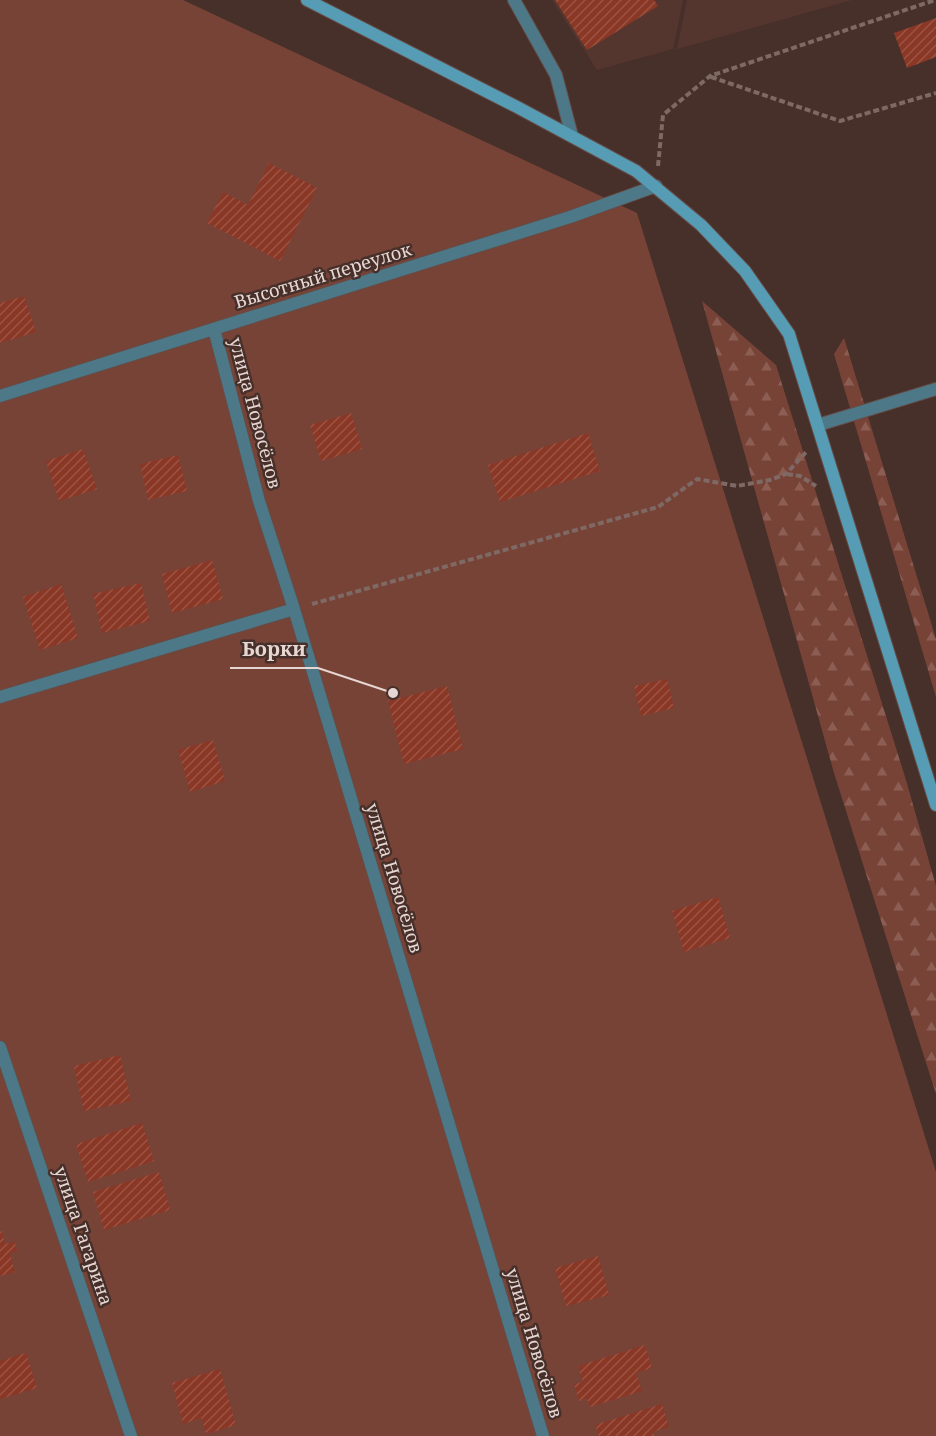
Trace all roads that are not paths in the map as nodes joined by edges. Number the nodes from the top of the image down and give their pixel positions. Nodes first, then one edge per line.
1 (307, 0) edge
2 (514, 0) edge
3 (572, 136) junction
4 (656, 186) junction
5 (214, 329) junction
6 (936, 389) edge
7 (0, 396) edge
8 (818, 425) junction
9 (294, 609) junction
10 (0, 698) edge
11 (936, 805) edge
12 (0, 1047) edge
13 (131, 1436) edge
14 (543, 1436) edge

1 - 3 street
2 - 3 street
3 - 4 street
4 - 5 street, Высотный переулок
4 - 8 street
5 - 7 street, Высотный переулок
5 - 9 street, улица Новосёлов
6 - 8 street
8 - 11 street
9 - 10 street
9 - 14 street, улица Новосёлов
12 - 13 street, улица Гагарина

